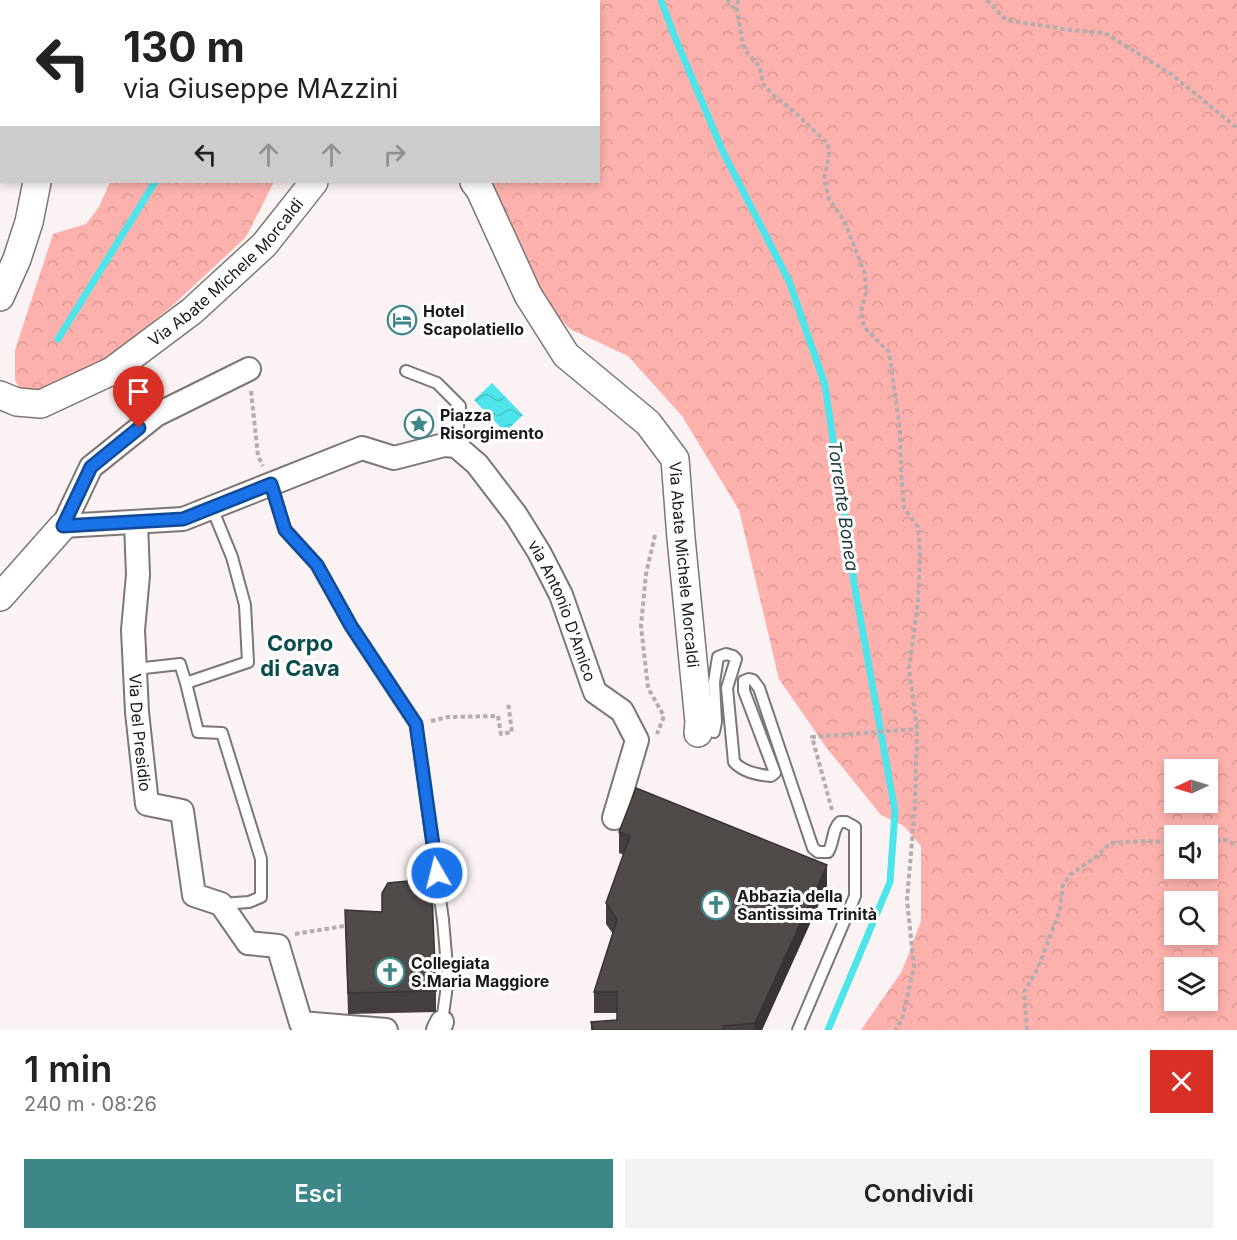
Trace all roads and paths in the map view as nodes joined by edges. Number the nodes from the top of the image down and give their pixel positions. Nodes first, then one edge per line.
1 (727, 0) edge
2 (738, 0) edge
3 (987, 0) edge
4 (737, 11) junction
5 (1237, 128) edge
6 (37, 183) edge
7 (313, 183) edge
8 (475, 183) edge
9 (0, 297) edge
10 (249, 369) joint
11 (406, 371) dead end
12 (0, 395) edge
13 (456, 446) junction
14 (271, 484) junction
15 (212, 508) junction
16 (136, 523) junction
17 (63, 526) junction
18 (657, 528) dead end
19 (0, 597) edge
20 (135, 669) junction
21 (186, 683) junction
22 (508, 702) dead end
23 (416, 724) junction
24 (917, 729) junction
25 (706, 733) joint
26 (657, 736) dead end
27 (614, 818) dead end
28 (836, 826) junction
29 (1218, 840) edge
30 (1164, 842) edge
31 (1237, 846) edge
32 (221, 904) junction
33 (357, 924) edge
34 (278, 946) junction
35 (440, 1026) edge
36 (386, 1030) edge
37 (798, 1030) edge
38 (895, 1030) edge
39 (1027, 1030) edge

1 - 4 path
2 - 4 path
3 - 5 path
4 - 24 path
6 - 9 street
7 - 12 street, Via Abate Michele Morcaldi
8 - 25 street, Via Abate Michele Morcaldi
10 - 14 path
10 - 17 street
11 - 13 lane
13 - 14 street
13 - 27 street, via Antonio D'Amico
14 - 15 street
14 - 23 lane
15 - 16 street
15 - 21 lane
16 - 17 street
16 - 20 street, Via Del Presidio
17 - 19 street
18 - 26 path
20 - 21 lane
20 - 32 street, Via Del Presidio
21 - 32 lane
22 - 23 path
23 - 35 lane
24 - 28 path
24 - 38 path
25 - 28 lane
28 - 37 lane
29 - 31 path
30 - 39 path
32 - 34 street
33 - 34 path
34 - 36 street

